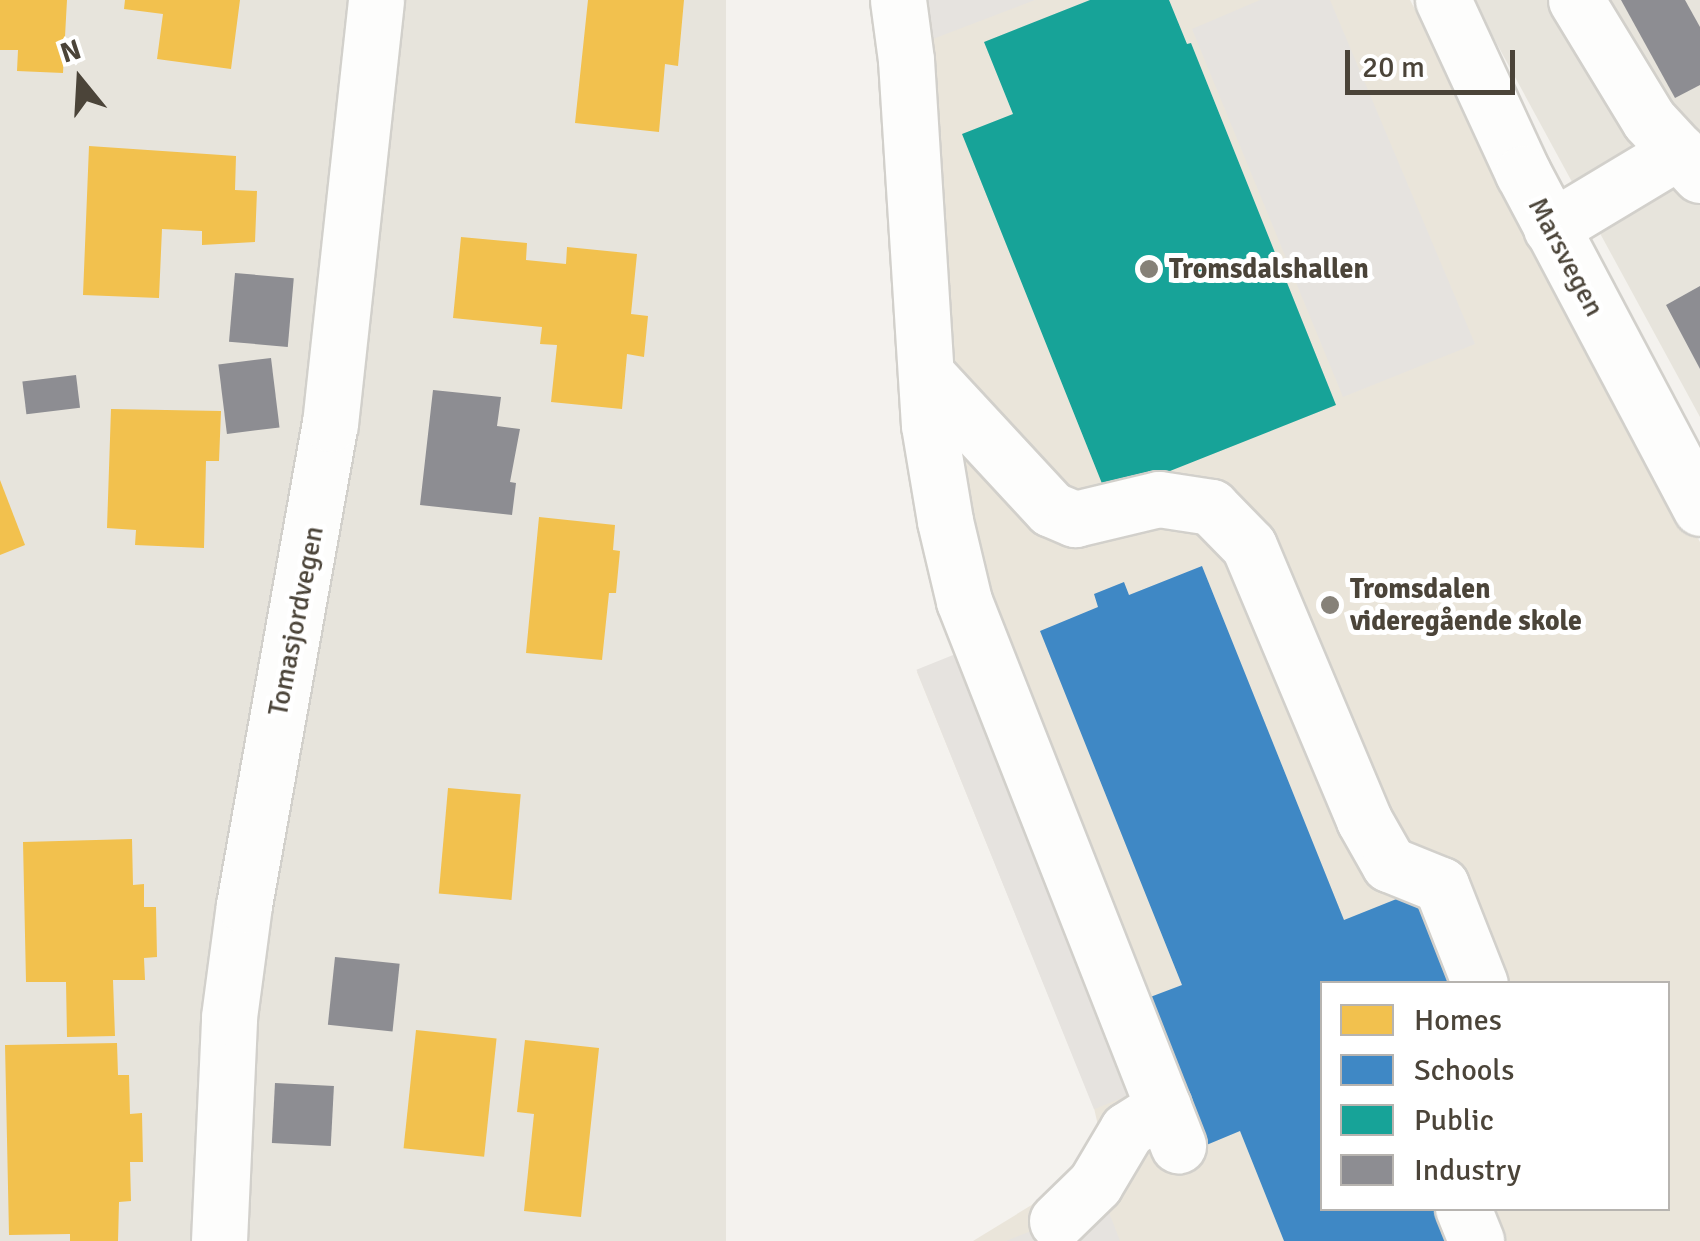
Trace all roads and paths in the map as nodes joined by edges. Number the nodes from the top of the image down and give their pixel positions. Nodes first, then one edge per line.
1 (376, 0) edge
2 (898, 0) edge
3 (1443, 0) edge
4 (1576, 0) edge
5 (1689, 163) edge
6 (1551, 228) junction
7 (926, 374) junction
8 (1700, 508) edge
9 (1479, 981) edge
10 (1464, 1211) edge
11 (1057, 1221) dead end
12 (220, 1241) edge
13 (1476, 1241) edge

1 - 12 street, Tomasjordvegen
2 - 7 street
3 - 6 street, Marsvegen
4 - 5 street
5 - 6 street
6 - 8 street, Marsvegen
7 - 9 street
7 - 11 street
10 - 13 street

